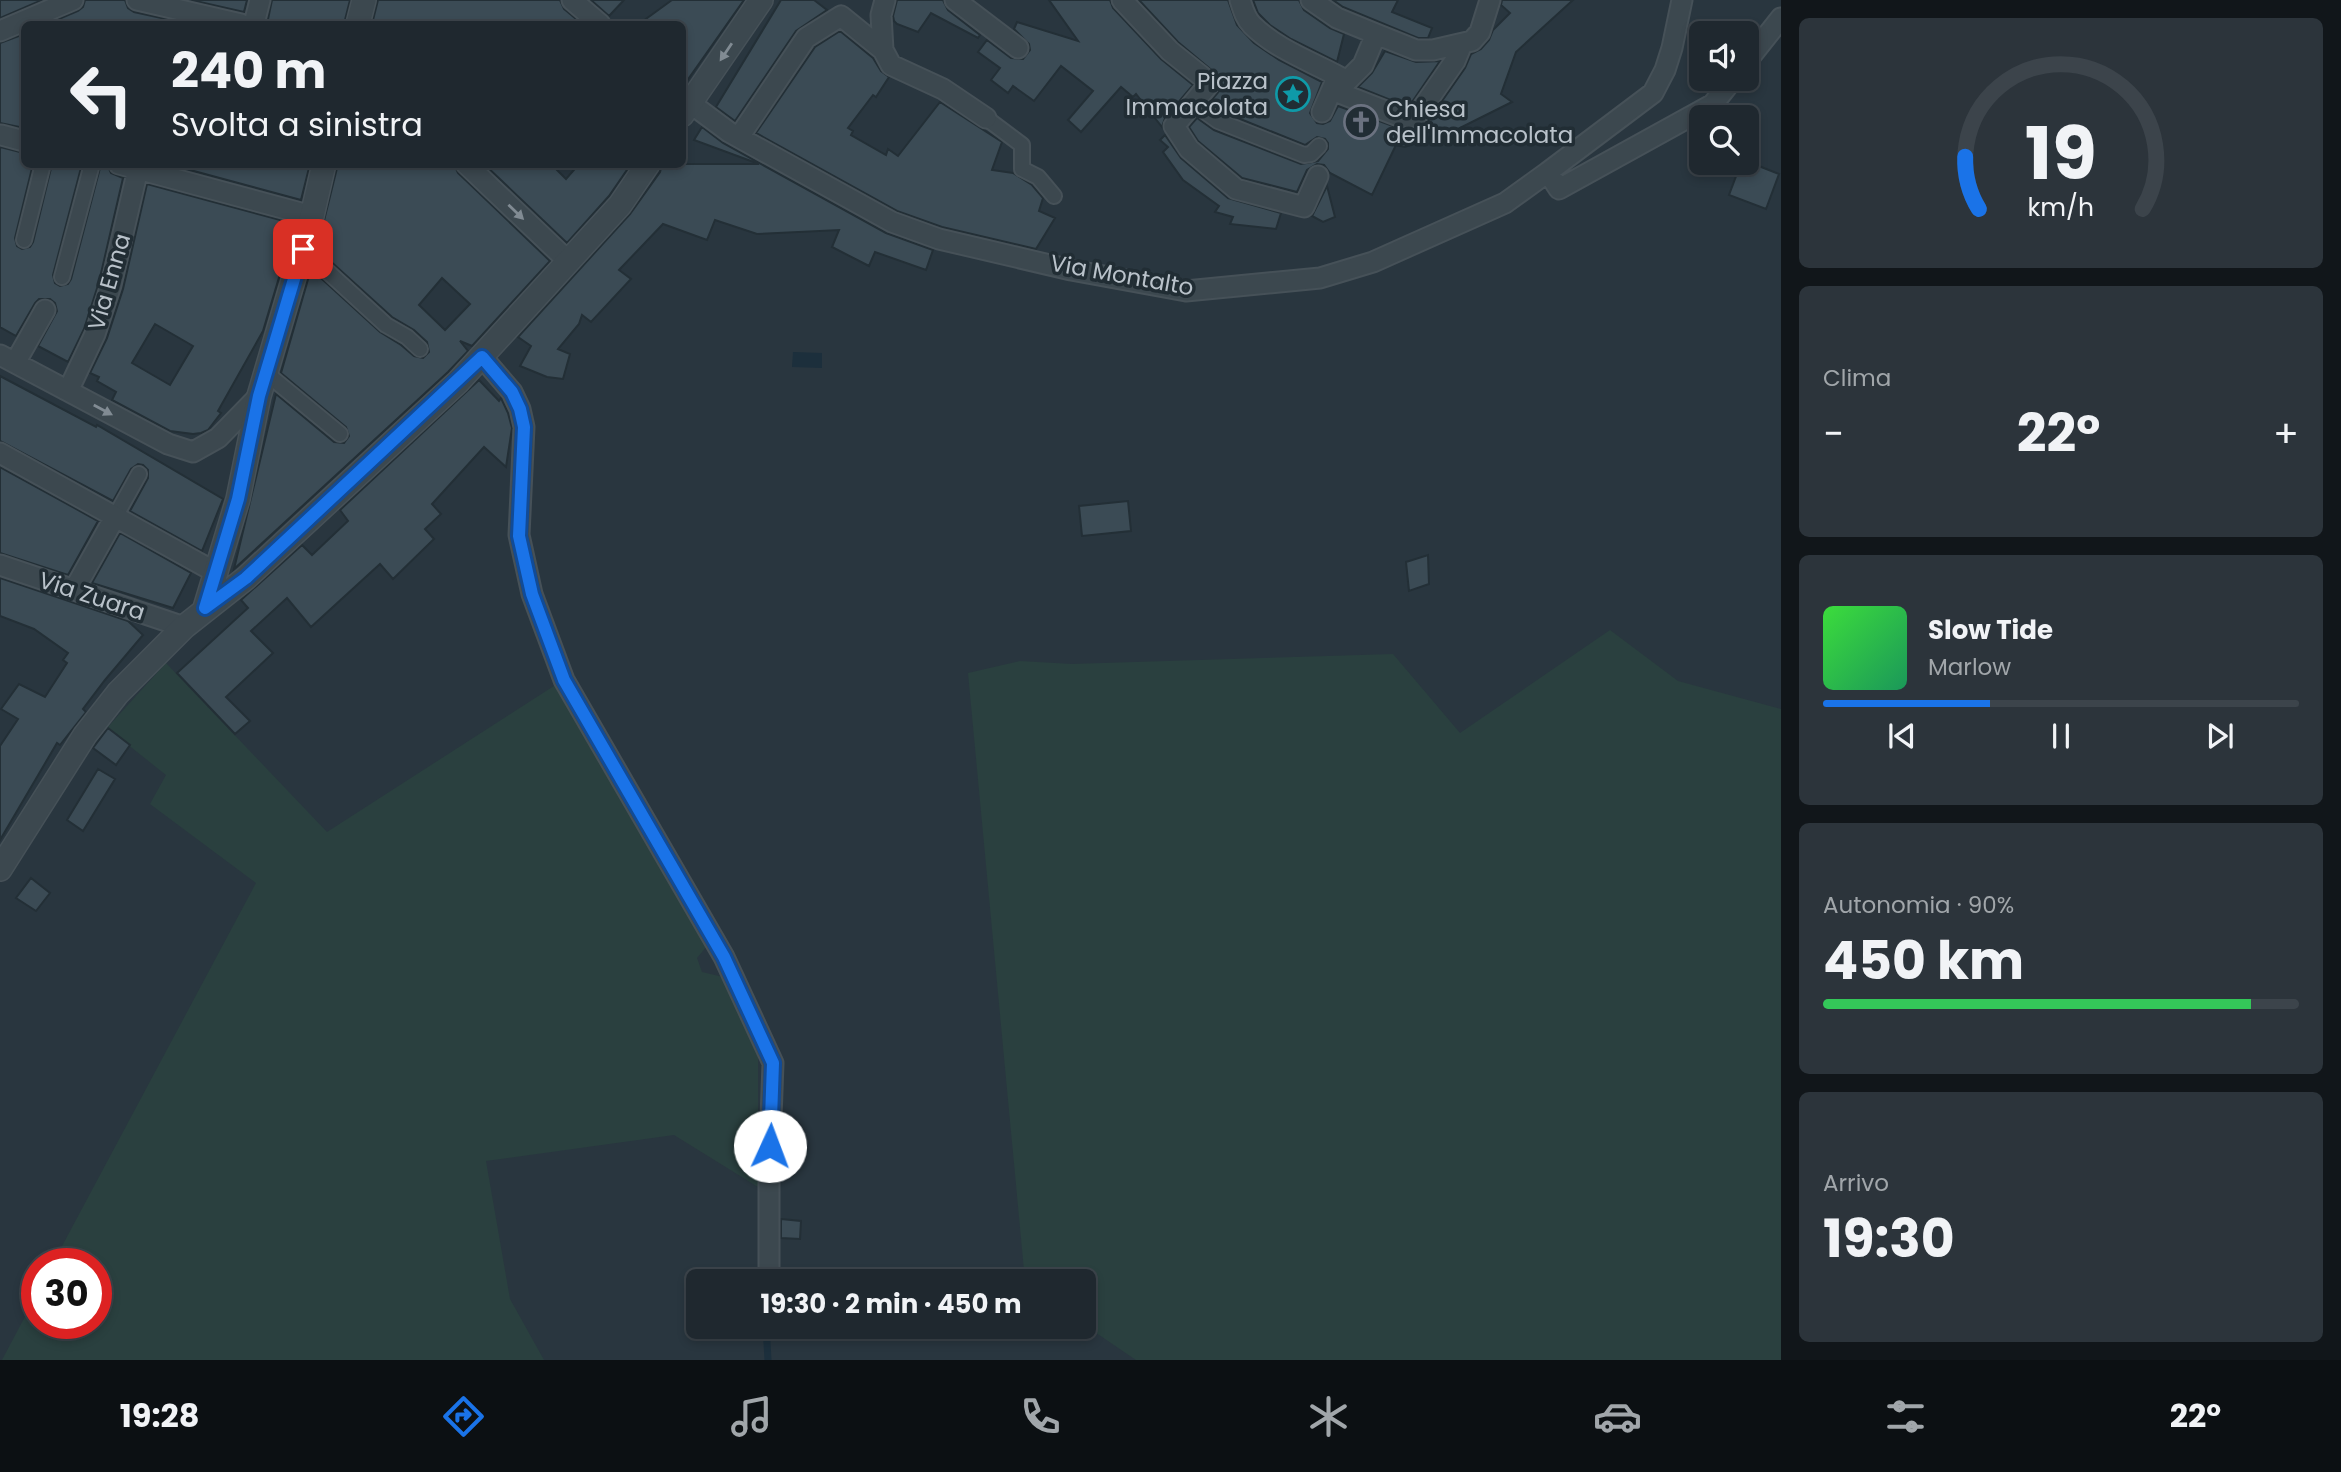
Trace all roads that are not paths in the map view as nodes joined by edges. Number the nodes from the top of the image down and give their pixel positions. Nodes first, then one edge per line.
1 (73, 0) edge
2 (137, 0) edge
3 (260, 0) edge
4 (364, 0) edge
5 (572, 0) edge
6 (761, 0) edge
7 (885, 0) edge
8 (955, 0) edge
9 (1122, 0) edge
10 (1240, 0) edge
11 (1311, 0) edge
12 (1490, 0) edge
13 (1682, 0) edge
14 (1781, 18) edge
15 (24, 21) edge
16 (228, 21) edge
17 (255, 21) edge
18 (359, 21) edge
19 (596, 21) edge
20 (21, 22) edge
21 (0, 31) edge
22 (1376, 34) junction
23 (1462, 44) junction
24 (1759, 46) edge
25 (1018, 48) dead end
26 (883, 50) junction
27 (1336, 83) junction
28 (1723, 91) edge
29 (1193, 103) junction
30 (686, 104) edge
31 (686, 106) edge
32 (1322, 112) dead end
33 (986, 118) joint
34 (1, 135) edge
35 (739, 137) junction
36 (21, 140) edge
37 (1320, 146) dead end
38 (42, 168) edge
39 (91, 168) edge
40 (134, 168) edge
41 (323, 168) edge
42 (470, 168) edge
43 (645, 168) edge
44 (138, 169) junction
45 (1548, 172) junction
46 (1318, 176) dead end
47 (1054, 196) dead end
48 (312, 216) junction
49 (24, 240) dead end
50 (303, 249) junction
51 (569, 262) junction
52 (62, 277) dead end
53 (45, 310) dead end
54 (420, 349) dead end
55 (482, 357) junction
56 (8, 359) edge
57 (266, 373) junction
58 (68, 391) junction
59 (259, 396) junction
60 (340, 434) dead end
61 (0, 453) edge
62 (139, 474) dead end
63 (115, 517) junction
64 (0, 565) edge
65 (215, 572) junction
66 (74, 590) junction
67 (205, 608) junction
68 (184, 627) junction
69 (3, 859) edge
70 (769, 1269) edge

1 - 15 street
2 - 16 street
3 - 17 street
4 - 18 street
5 - 19 street
6 -> 30 street
7 - 26 street
8 - 25 street
9 - 29 street
10 - 27 street
11 - 22 street
12 - 23 street
13 - 45 street, Via Montalto
14 - 24 street
20 - 21 street
22 - 23 street
22 - 27 street
23 - 27 street
26 - 33 street
26 - 35 street
27 - 32 street
28 - 45 street
29 - 37 street
29 - 46 street
31 - 35 street, Via Montalto
33 - 47 street
34 - 36 street
35 - 45 street, Via Montalto
38 - 49 street
39 - 52 street
40 - 44 street
41 - 48 street
42 -> 51 street
43 - 51 street
44 - 48 street
44 - 58 street, Via Enna
48 - 50 street
50 - 54 street
50 - 57 street
51 - 55 street
53 - 56 street
55 - 67 street
55 - 70 street
56 - 58 street
57 - 59 street
57 - 60 street
58 -> 59 street
59 - 65 street
61 - 63 street
62 - 63 street
63 - 65 street
63 - 66 street
64 - 66 street, Via Zuara
65 - 67 street
66 - 68 street, Via Zuara
67 - 68 street
68 - 69 street

